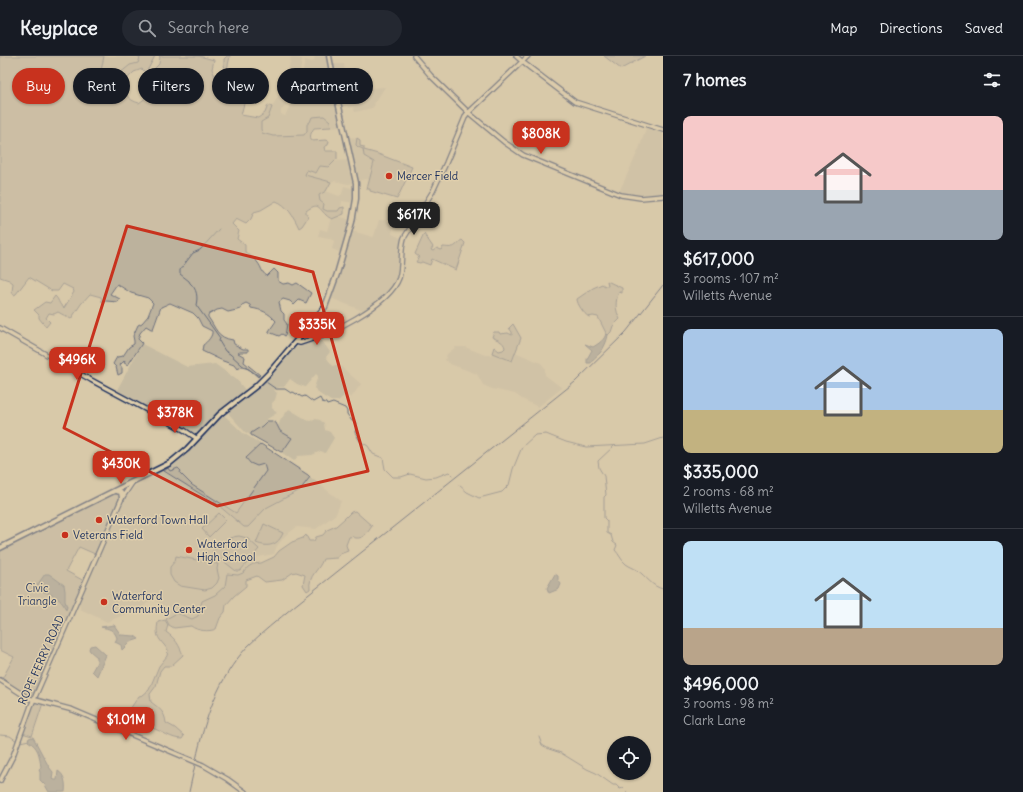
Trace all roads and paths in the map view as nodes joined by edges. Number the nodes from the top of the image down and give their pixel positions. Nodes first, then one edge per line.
1 (329, 56) edge
2 (414, 56) edge
3 (516, 56) edge
4 (528, 56) edge
5 (522, 62) junction
6 (469, 113) junction
7 (663, 130) edge
8 (663, 196) edge
9 (0, 328) edge
10 (296, 342) junction
11 (196, 438) junction
12 (133, 482) junction
13 (110, 493) junction
14 (122, 498) junction
15 (0, 548) edge
16 (0, 680) edge
17 (34, 699) junction
18 (0, 781) edge
19 (245, 792) edge

1 - 10 main road
2 - 6 main road
3 - 5 main road
4 - 5 main road
5 - 6 main road
5 - 7 main road
6 - 8 main road
6 - 10 main road
9 - 11 main road
10 - 11 main road
11 - 12 main road
12 - 13 main road
12 - 14 main road, ROPE FERRY ROAD
13 - 14 main road
13 - 15 main road
14 - 17 main road, ROPE FERRY ROAD
16 - 17 main road
17 - 18 main road, ROPE FERRY ROAD
17 - 19 main road, bridge

